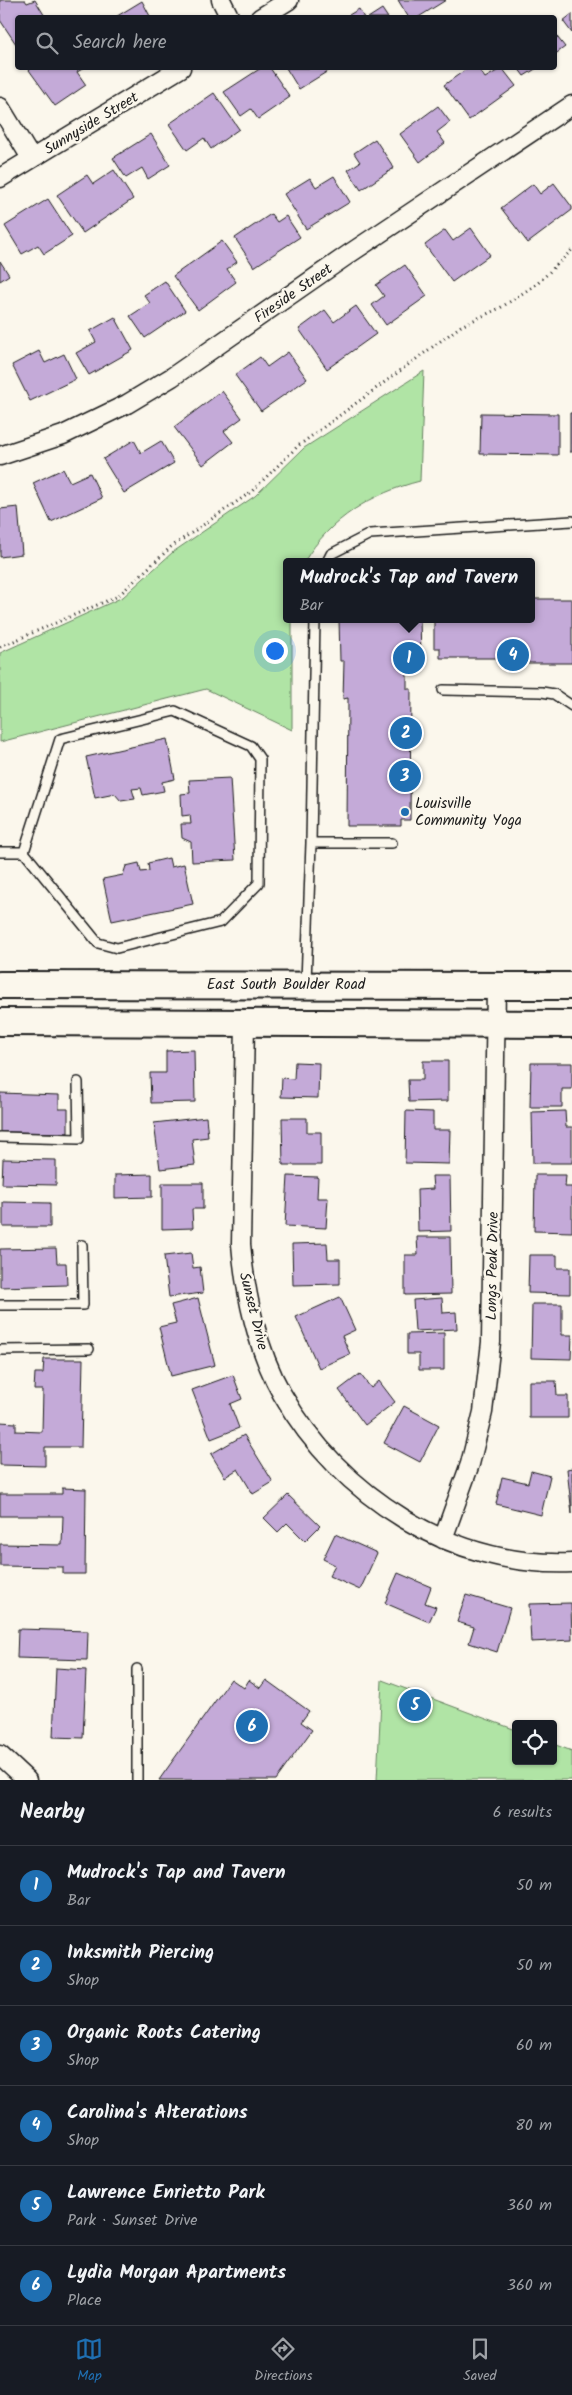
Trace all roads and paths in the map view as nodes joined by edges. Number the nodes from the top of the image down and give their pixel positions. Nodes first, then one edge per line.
1 (221, 0) edge
2 (289, 0) edge
3 (228, 15) edge
4 (265, 15) edge
5 (178, 70) edge
6 (572, 105) edge
7 (0, 107) edge
8 (31, 158) junction
9 (0, 178) edge
10 (572, 250) edge
11 (0, 456) edge
12 (572, 521) edge
13 (329, 558) edge
14 (315, 623) edge
15 (0, 647) edge
16 (443, 690) dead end
17 (572, 706) edge
18 (311, 843) junction
19 (392, 843) dead end
20 (0, 852) edge
21 (24, 852) junction
22 (306, 984) junction
23 (0, 985) edge
24 (496, 986) junction
25 (572, 986) edge
26 (0, 1022) edge
27 (245, 1023) junction
28 (495, 1024) junction
29 (572, 1024) edge
30 (78, 1082) dead end
31 (0, 1137) edge
32 (82, 1245) dead end
33 (0, 1305) edge
34 (89, 1349) dead end
35 (0, 1350) edge
36 (443, 1539) junction
37 (572, 1562) edge
38 (137, 1670) dead end
39 (0, 1755) edge
40 (27, 1780) edge
41 (136, 1780) edge

1 - 3 street
2 - 4 street
5 - 8 street, Sunnyside Street
6 - 11 street, Fireside Street
7 - 8 street
8 - 9 street, Sunnyside Street
10 - 15 path
12 - 13 lane
14 - 18 lane
16 - 17 lane
18 - 19 lane
18 - 22 lane
20 - 21 lane
21 - 21 lane
22 - 23 main road, East South Boulder Road
22 - 24 main road, East South Boulder Road
24 - 25 main road, East South Boulder Road
24 - 28 street, Longs Peak Drive
26 - 27 main road
27 - 28 main road
27 - 36 street, Sunset Drive
28 - 29 main road
28 - 36 street, Longs Peak Drive
30 - 31 lane
32 - 33 lane
34 - 35 lane
36 - 37 street, Sunset Drive
38 - 41 lane
39 - 40 street

